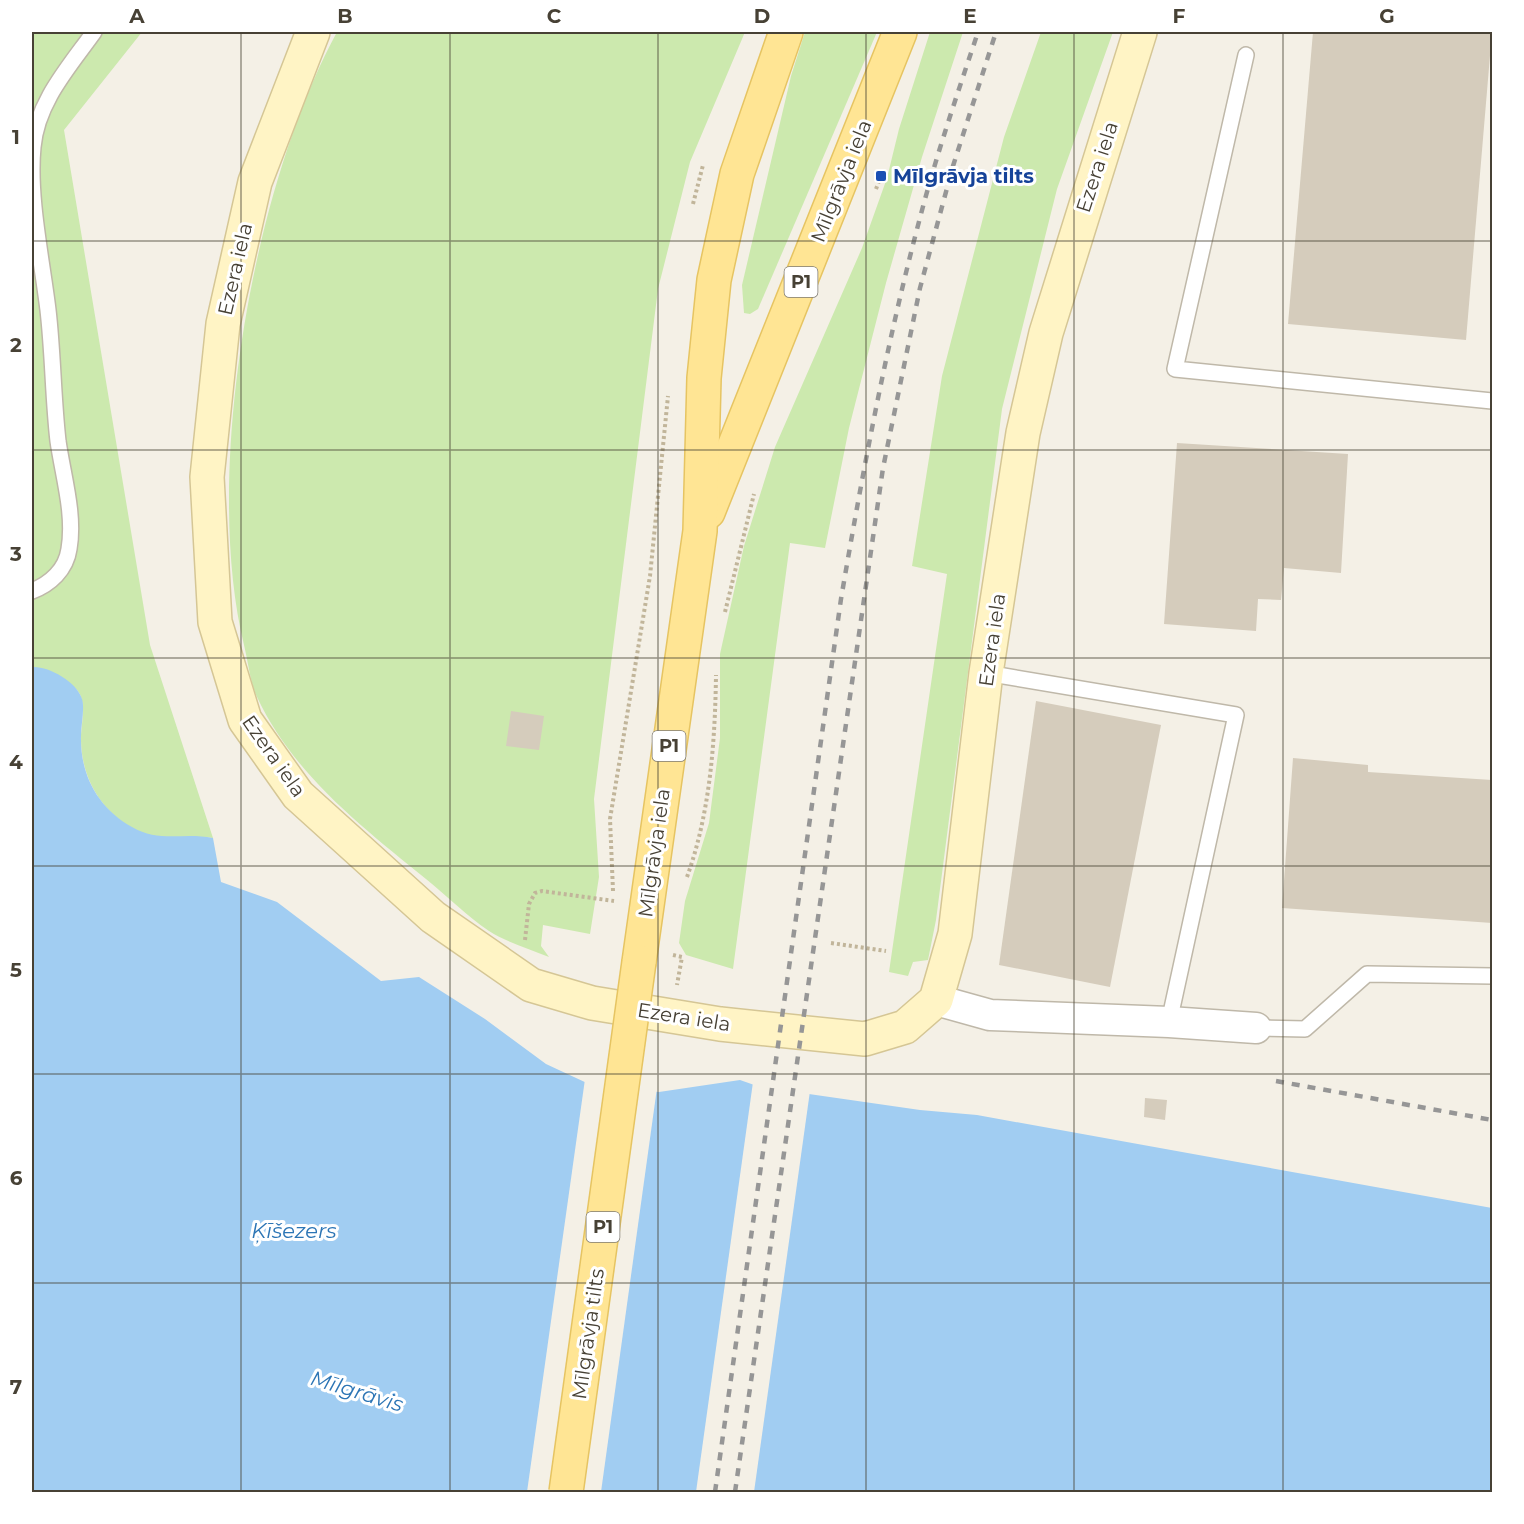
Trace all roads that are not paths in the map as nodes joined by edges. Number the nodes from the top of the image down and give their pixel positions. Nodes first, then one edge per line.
1 (94, 32) edge
2 (313, 32) edge
3 (786, 32) edge
4 (900, 32) edge
5 (1140, 32) edge
6 (1246, 55) dead end
7 (1492, 401) edge
8 (700, 531) junction
9 (32, 591) edge
10 (986, 673) junction
11 (655, 961) joint
12 (1492, 976) edge
13 (936, 1000) junction
14 (1169, 1022) junction
15 (1256, 1028) joint
16 (566, 1492) edge

1 - 9 lane
2 - 13 street, Ezera iela
3 - 8 main road, Mīlgrāvja iela / P1
4 - 8 main road, Mīlgrāvja iela / P1
5 - 10 street, Ezera iela
6 - 7 lane
8 - 11 main road, Mīlgrāvja iela / P1
10 - 13 street, Ezera iela
10 - 14 lane
11 - 16 main road, Mīlgrāvja tilts / P1, bridge
12 - 15 lane
13 - 14 street
14 - 15 street

